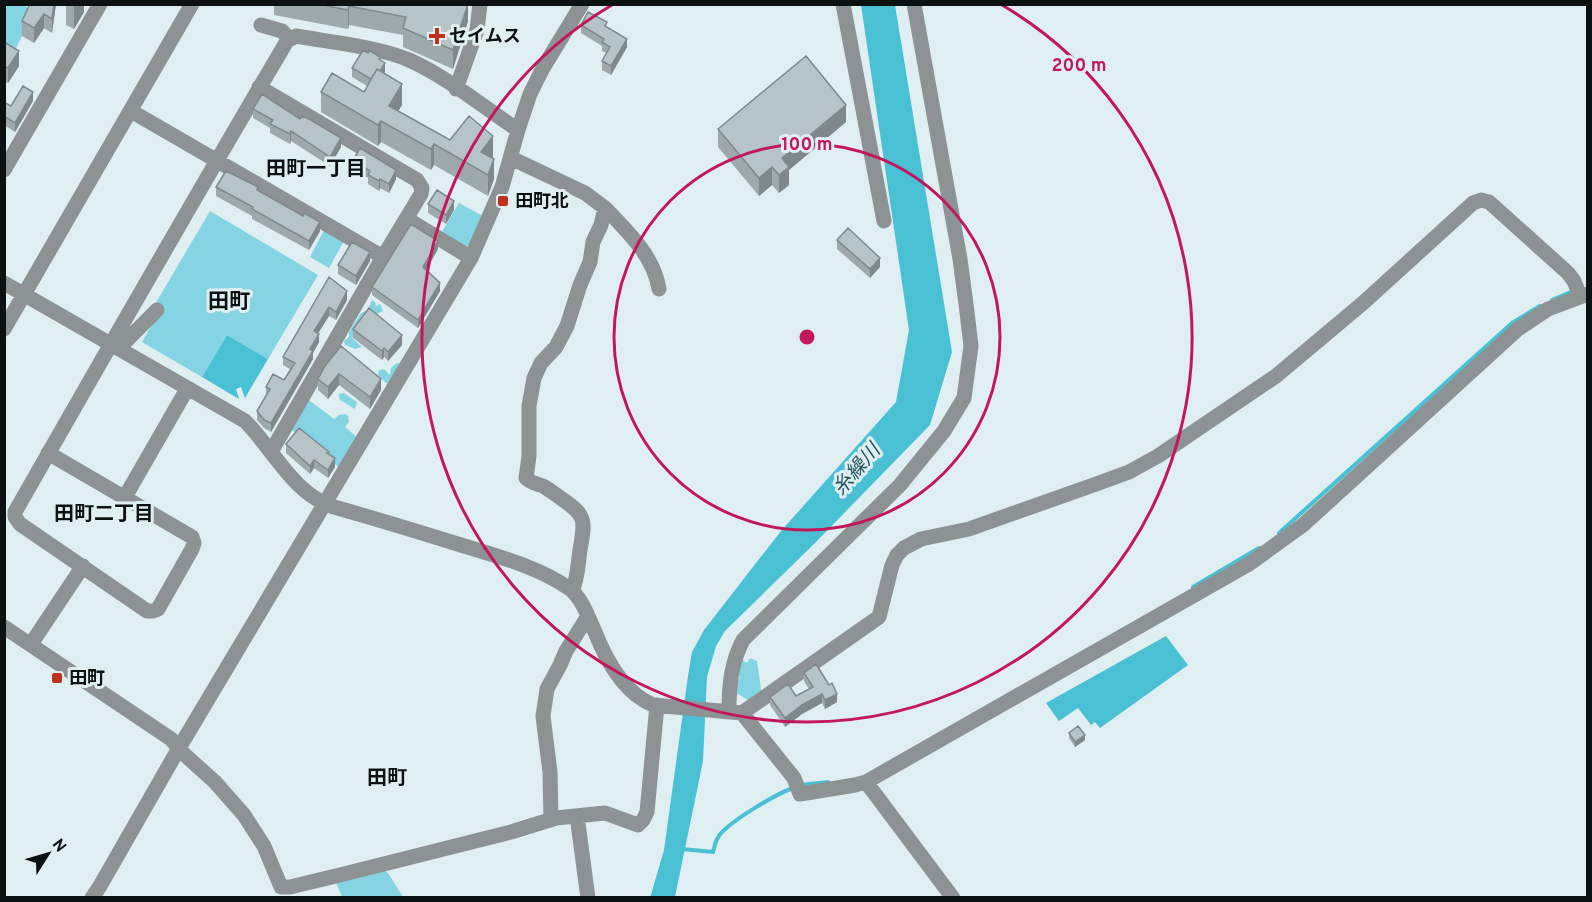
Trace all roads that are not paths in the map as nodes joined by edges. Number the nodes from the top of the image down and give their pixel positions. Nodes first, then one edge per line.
1 (100, 4) edge
2 (192, 4) edge
3 (480, 4) edge
4 (582, 4) edge
5 (843, 4) edge
6 (914, 4) edge
7 (261, 25) dead end
8 (289, 39) junction
9 (259, 87) junction
10 (456, 89) junction
11 (131, 111) junction
12 (518, 130) junction
13 (511, 158) junction
14 (217, 162) junction
15 (4, 170) edge
16 (604, 208) junction
17 (407, 219) junction
18 (884, 221) dead end
19 (383, 257) junction
20 (471, 258) junction
21 (4, 282) edge
22 (659, 289) dead end
23 (1580, 292) edge
24 (25, 294) junction
25 (157, 310) dead end
26 (4, 329) edge
27 (116, 346) junction
28 (188, 389) junction
29 (271, 452) junction
30 (48, 453) junction
31 (125, 497) junction
32 (325, 505) junction
33 (83, 566) junction
34 (572, 591) junction
35 (588, 616) junction
36 (4, 627) edge
37 (31, 644) junction
38 (660, 705) junction
39 (731, 712) junction
40 (179, 748) junction
41 (866, 782) junction
42 (577, 816) junction
43 (551, 820) junction
44 (92, 897) edge
45 (588, 897) edge
46 (953, 897) edge

1 - 15 street
2 - 11 street
3 - 10 street
4 - 12 street
5 - 18 street
6 - 39 street
7 - 8 street
8 - 9 street
8 - 10 street
9 - 14 street
9 - 17 street
10 - 12 street
11 - 14 street
11 - 24 street
12 - 13 street
13 - 16 street
13 - 20 street
14 - 19 street
14 - 27 street
16 - 22 street
16 - 34 street
17 - 19 street
17 - 20 street
19 - 29 street
20 - 32 street
21 - 24 street
23 - 39 street
23 - 41 street
24 - 26 street
24 - 27 street
25 - 27 street
27 - 28 street
27 - 30 street
28 - 29 street
28 - 31 street
29 - 32 street
30 - 31 street
30 - 33 street
31 - 33 street
32 - 34 street
32 - 40 street
33 - 37 street
34 - 35 street
35 - 38 street
35 - 43 street
36 - 37 street
37 - 40 street
38 - 39 street
38 - 42 street
39 - 41 street
40 - 43 street
40 - 44 street
41 - 46 street
42 - 43 street
42 - 45 street

